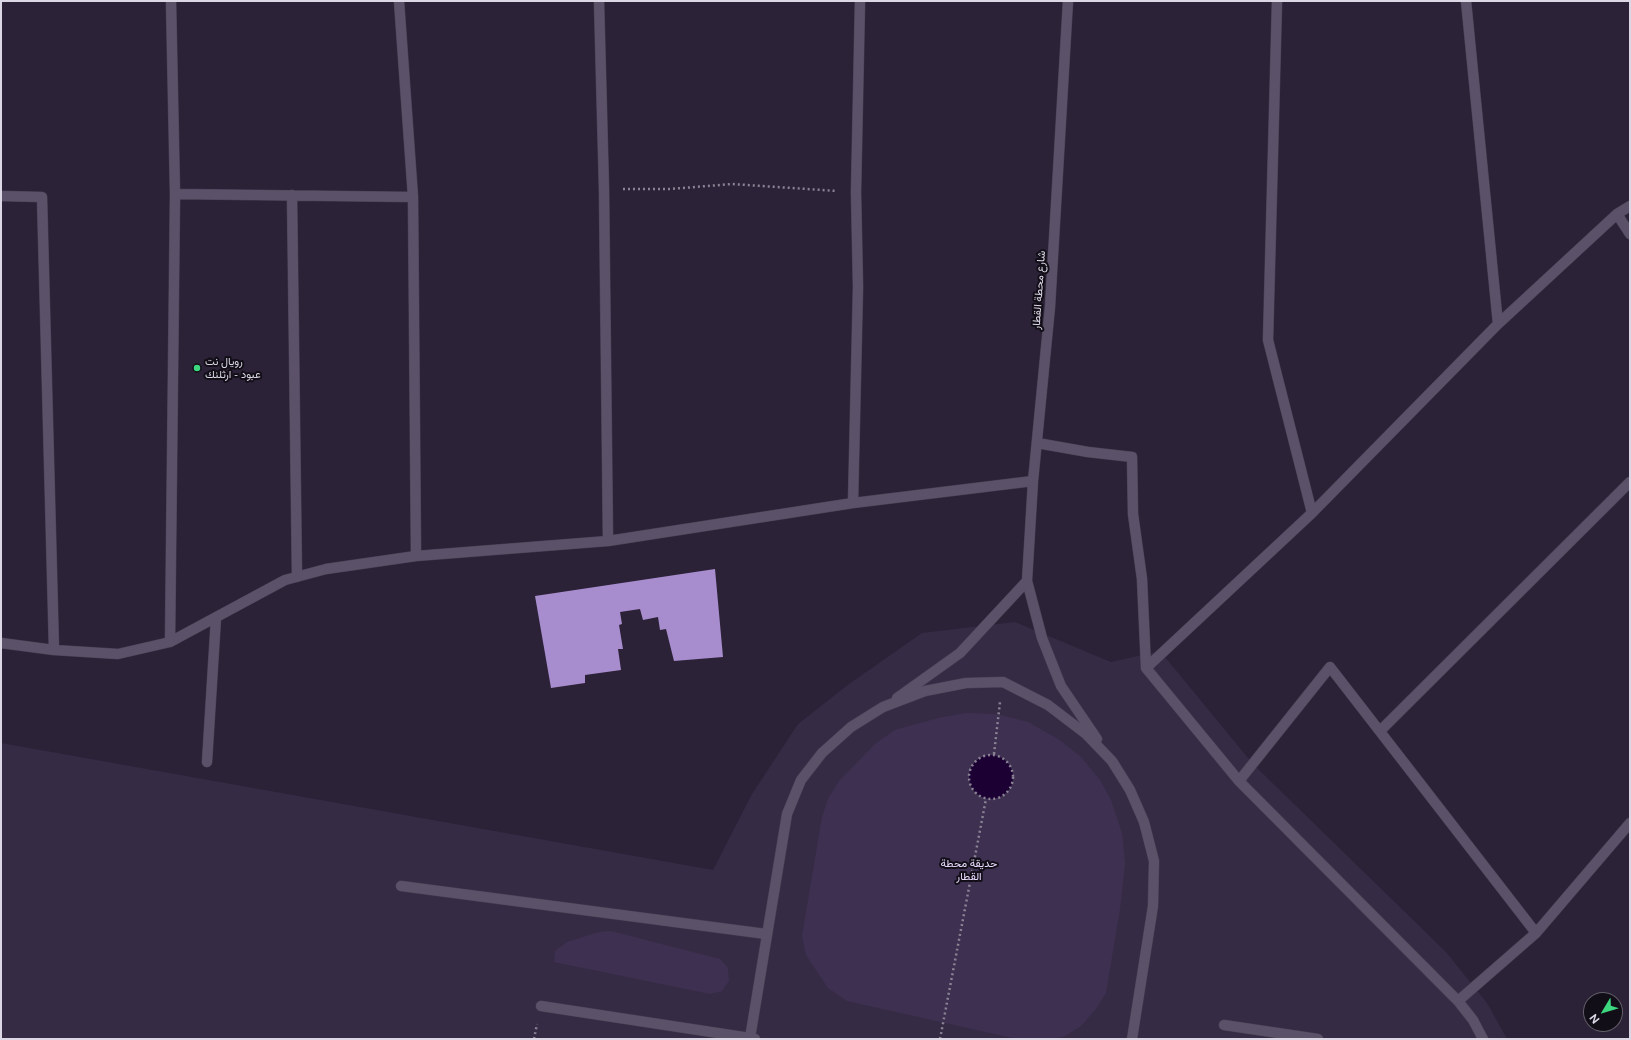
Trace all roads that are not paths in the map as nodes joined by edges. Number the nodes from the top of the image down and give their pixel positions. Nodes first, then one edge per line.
1 (171, 1) edge
2 (399, 1) edge
3 (599, 1) edge
4 (860, 1) edge
5 (1068, 1) edge
6 (1277, 1) edge
7 (1466, 1) edge
8 (176, 194) junction
9 (292, 195) junction
10 (1, 196) edge
11 (413, 197) junction
12 (1630, 206) edge
13 (1617, 214) junction
14 (1630, 234) edge
15 (1498, 324) junction
16 (1037, 443) junction
17 (1033, 481) junction
18 (1630, 482) edge
19 (853, 503) junction
20 (1312, 513) junction
21 (608, 541) junction
22 (416, 556) junction
23 (297, 576) junction
24 (1027, 580) junction
25 (216, 618) junction
26 (170, 642) junction
27 (1, 643) edge
28 (54, 650) junction
29 (1146, 668) junction
30 (883, 707) junction
31 (1380, 731) junction
32 (1112, 761) junction
33 (208, 762) dead end
34 (1239, 781) junction
35 (1630, 823) edge
36 (401, 886) dead end
37 (1536, 933) junction
38 (766, 934) junction
39 (1458, 1001) junction
40 (541, 1006) dead end
41 (1224, 1025) dead end
42 (752, 1039) edge
43 (1132, 1039) edge
44 (1318, 1039) edge
45 (1483, 1039) edge

1 - 8 street
2 - 11 street
3 - 21 street
4 - 19 street
5 - 16 street, شارع محطة القطار
6 - 20 street
7 - 15 street
8 - 9 street
8 - 26 street
9 - 11 street
9 - 23 street
10 - 28 street
11 - 22 street
12 - 13 street
13 - 14 street
13 - 15 street
15 - 20 street
16 - 17 street, شارع محطة القطار
16 - 29 street
17 - 19 street
17 - 24 street, شارع محطة القطار
18 - 31 street
19 - 21 street
20 - 29 street
21 - 22 street
22 - 23 street
23 - 25 street
24 - 30 street
24 - 32 street, شارع محطة القطار
25 - 26 street
25 - 33 street
26 - 28 street
27 - 28 street
29 - 34 street
30 - 32 street
30 - 38 street
31 - 34 street
31 - 37 street
32 - 43 street
34 - 39 street
35 - 37 street
36 - 38 street
37 - 39 street
38 - 42 street
39 - 45 street
40 - 42 street
41 - 44 street

